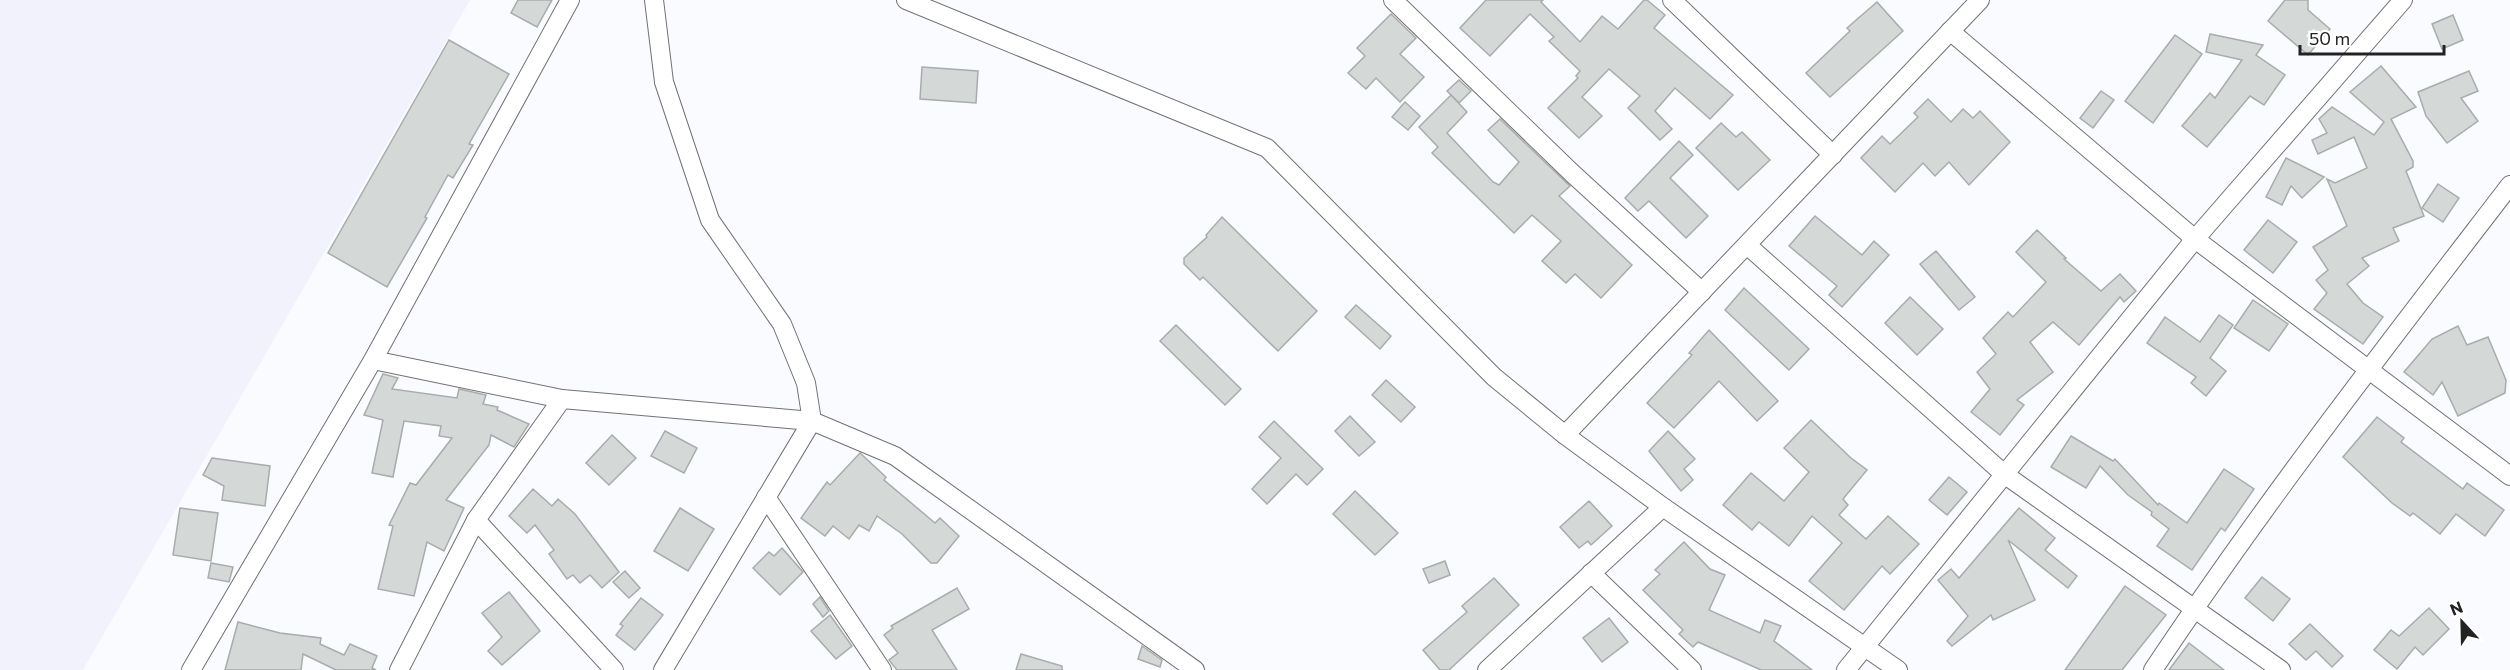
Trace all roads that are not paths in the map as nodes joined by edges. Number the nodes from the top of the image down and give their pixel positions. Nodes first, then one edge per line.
1 (570, 0) edge
2 (654, 0) edge
3 (906, 0) edge
4 (1393, 0) edge
5 (1672, 0) edge
6 (1980, 0) edge
7 (2403, 0) edge
8 (1950, 31) junction
9 (1833, 155) junction
10 (2510, 185) edge
11 (2195, 238) junction
12 (1747, 244) junction
13 (1702, 292) junction
14 (373, 360) junction
15 (2369, 370) junction
16 (562, 399) junction
17 (812, 421) junction
18 (1565, 435) junction
19 (2004, 474) junction
20 (2510, 476) edge
21 (766, 497) junction
22 (1663, 507) junction
23 (476, 520) junction
24 (1591, 573) junction
25 (2194, 608) junction
26 (1865, 647) junction
27 (190, 670) edge
28 (399, 670) edge
29 (614, 670) edge
30 (663, 670) edge
31 (882, 670) edge
32 (1195, 670) edge
33 (1487, 670) edge
34 (1692, 670) edge
35 (1846, 670) edge
36 (1898, 670) edge
37 (2153, 670) edge
38 (2281, 670) edge

1 - 14 street
2 - 17 street
3 - 18 street
4 - 13 street
5 - 9 street
6 - 8 street
7 - 11 street
8 - 9 street
8 - 11 street
9 - 12 street
10 - 15 street
11 - 15 street
11 - 19 street
12 - 13 street
12 - 19 street
13 - 18 street
14 - 16 street
14 - 27 street
15 - 20 street
15 - 25 street
16 - 17 street
16 - 23 street
17 - 21 street
17 - 32 street
18 - 22 street
19 - 25 street
19 - 26 street
21 - 30 street
21 - 31 street
22 - 24 street
22 - 26 street
23 - 28 street
23 - 29 street
24 - 33 street
24 - 34 street
25 - 37 street
25 - 38 street
26 - 35 street
26 - 36 street

